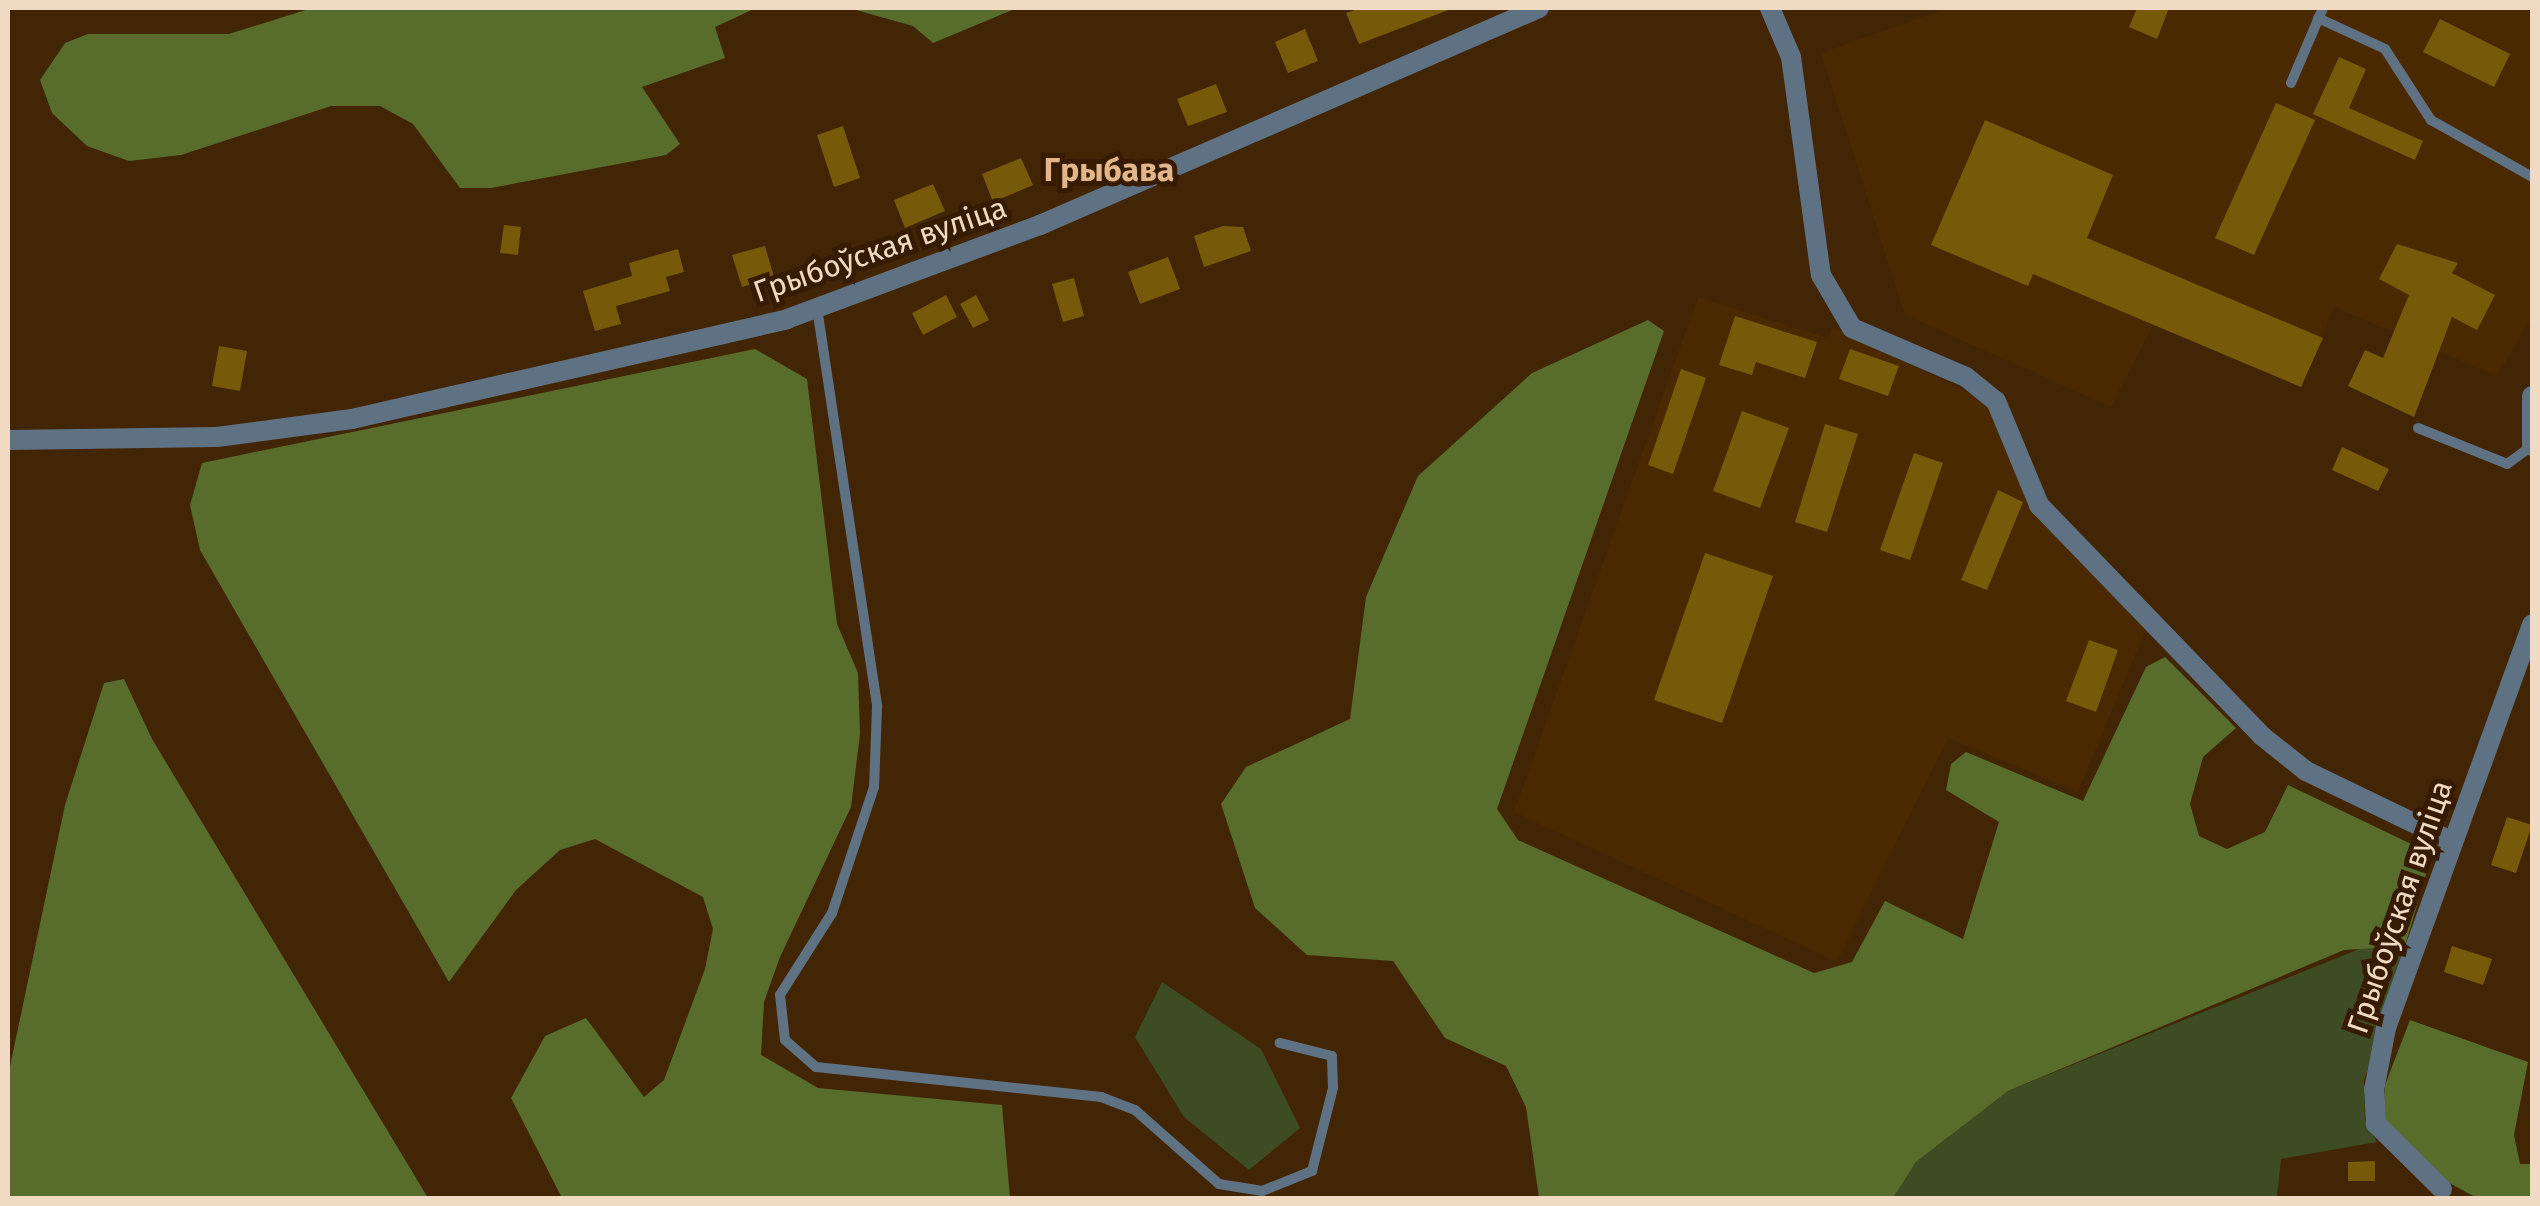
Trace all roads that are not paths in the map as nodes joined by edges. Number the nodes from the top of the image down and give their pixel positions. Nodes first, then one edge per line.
1 (1539, 8) edge
2 (1770, 8) edge
3 (2321, 13) edge
4 (2291, 83) dead end
5 (2532, 177) edge
6 (817, 308) junction
7 (2532, 396) edge
8 (2418, 428) dead end
9 (8, 440) edge
10 (2532, 446) edge
11 (2532, 624) edge
12 (2451, 840) junction
13 (1280, 1043) dead end
14 (2442, 1190) dead end

1 - 6 street, Грыбоўская вуліца
2 - 12 street
3 - 4 lane
3 - 5 lane
6 - 9 street, Грыбоўская вуліца
6 - 13 lane
7 - 10 street
8 - 10 lane
11 - 12 street, Грыбоўская вуліца
12 - 14 street, Грыбоўская вуліца

